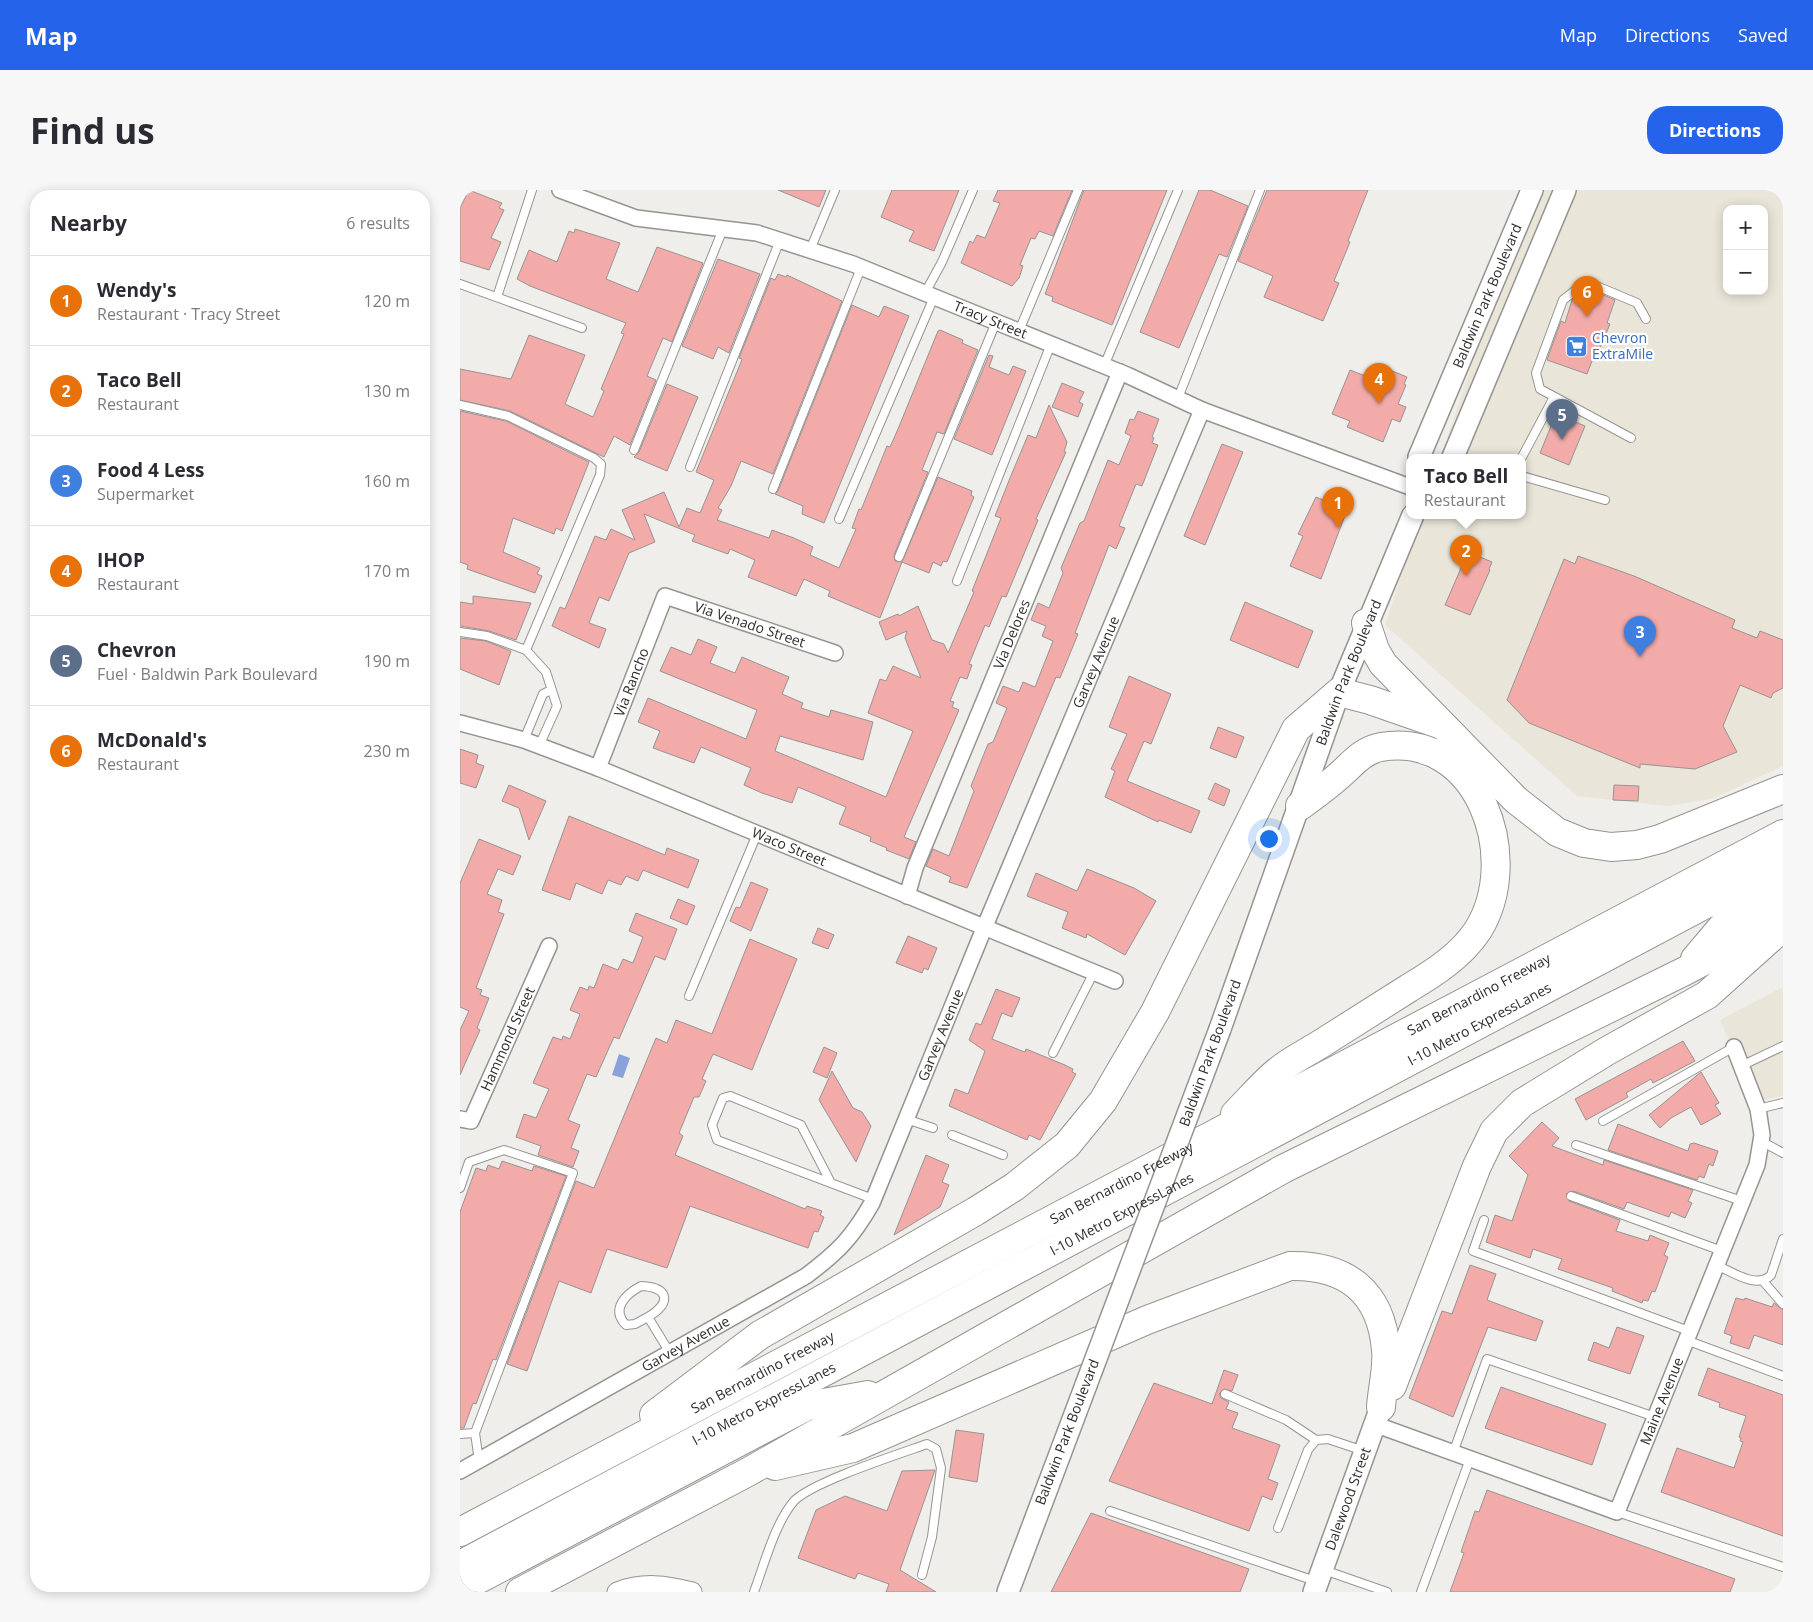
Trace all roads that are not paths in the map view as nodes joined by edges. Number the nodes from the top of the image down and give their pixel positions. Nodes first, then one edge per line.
1 (532, 190) edge
2 (560, 190) edge
3 (835, 190) edge
4 (973, 190) edge
5 (1078, 190) edge
6 (1178, 190) edge
7 (1260, 190) edge
8 (1532, 190) edge
9 (1560, 190) edge
10 (1565, 190) edge
11 (1555, 214) junction
12 (723, 229) junction
13 (780, 240) junction
14 (810, 250) junction
15 (861, 268) junction
16 (460, 284) edge
17 (930, 295) junction
18 (497, 297) junction
19 (1646, 319) dead end
20 (996, 322) junction
21 (582, 328) dead end
22 (1019, 331) junction
23 (1052, 344) junction
24 (1104, 366) junction
25 (1120, 372) junction
26 (1554, 397) junction
27 (1178, 398) junction
28 (460, 405) edge
29 (1202, 410) junction
30 (1631, 438) dead end
31 (634, 450) dead end
32 (1420, 454) edge
33 (1454, 454) edge
34 (1524, 454) edge
35 (690, 467) dead end
36 (1526, 477) edge
37 (1406, 486) edge
38 (774, 489) dead end
39 (1606, 500) dead end
40 (839, 519) dead end
41 (1411, 519) edge
42 (899, 558) dead end
43 (957, 581) dead end
44 (665, 596) joint
45 (1366, 623) junction
46 (460, 632) edge
47 (526, 650) junction
48 (835, 653) dead end
49 (551, 690) junction
50 (1339, 692) junction
51 (460, 723) edge
52 (1442, 725) junction
53 (524, 740) junction
54 (539, 746) junction
55 (598, 768) junction
56 (1783, 789) edge
57 (1300, 806) junction
58 (757, 834) junction
59 (1783, 834) edge
60 (1783, 863) edge
61 (1783, 890) edge
62 (907, 896) junction
63 (1783, 918) edge
64 (984, 926) junction
65 (1783, 928) edge
66 (549, 946) dead end
67 (1687, 970) junction
68 (1094, 972) junction
69 (1115, 981) dead end
70 (689, 996) dead end
71 (1783, 1046) edge
72 (1734, 1047) joint
73 (1053, 1054) dead end
74 (1741, 1066) junction
75 (1783, 1102) edge
76 (1758, 1109) junction
77 (906, 1118) junction
78 (460, 1119) edge
79 (1604, 1121) dead end
80 (933, 1128) dead end
81 (1215, 1133) junction
82 (952, 1135) dead end
83 (1760, 1141) junction
84 (1576, 1145) dead end
85 (1783, 1153) edge
86 (1003, 1156) dead end
87 (831, 1183) junction
88 (460, 1188) edge
89 (1571, 1196) dead end
90 (873, 1199) junction
91 (1742, 1201) junction
92 (1484, 1220) dead end
93 (1783, 1239) edge
94 (1719, 1258) junction
95 (1762, 1280) junction
96 (1783, 1304) edge
97 (648, 1316) junction
98 (1688, 1336) junction
99 (670, 1353) junction
100 (1783, 1376) edge
101 (887, 1392) junction
102 (1225, 1394) dead end
103 (1377, 1415) junction
104 (1655, 1417) junction
105 (475, 1433) junction
106 (460, 1434) edge
107 (1316, 1440) junction
108 (1364, 1451) junction
109 (1453, 1453) junction
110 (1470, 1459) junction
111 (479, 1461) junction
112 (584, 1466) junction
113 (460, 1471) edge
114 (748, 1472) junction
115 (1110, 1511) dead end
116 (1617, 1512) junction
117 (1278, 1528) dead end
118 (460, 1532) edge
119 (460, 1565) edge
120 (1783, 1567) edge
121 (922, 1575) dead end
122 (1318, 1581) edge
123 (460, 1589) edge
124 (520, 1592) edge
125 (618, 1592) edge
126 (692, 1592) edge
127 (754, 1592) edge
128 (1008, 1592) edge
129 (1387, 1592) edge
130 (1421, 1592) edge

1 - 18 lane
2 - 12 street, Tracy Street
3 - 14 lane
4 - 17 lane
5 - 22 lane
6 - 24 lane
7 - 27 lane
8 - 32 main road, Baldwin Park Boulevard
9 - 11 main road
10 - 11 main road
11 - 33 main road
12 - 13 street, Tracy Street
12 - 31 lane
13 - 14 street, Tracy Street
13 - 35 lane
14 - 15 street, Tracy Street
15 - 17 street, Tracy Street
15 - 38 lane
16 - 18 lane
17 - 20 street, Tracy Street
17 - 40 lane
18 - 21 lane
19 - 26 lane
20 - 22 street, Tracy Street
20 - 42 lane
22 - 23 street, Tracy Street
23 - 24 street, Tracy Street
23 - 43 lane
24 - 25 street, Tracy Street
25 - 27 street, Tracy Street
25 - 62 street, Via Delores
26 - 30 lane
26 - 34 lane
27 - 29 street, Tracy Street
28 - 47 lane
29 - 37 street, Tracy Street
29 - 64 street, Garvey Avenue
36 - 39 lane
41 - 45 main road, Baldwin Park Boulevard
44 - 48 street, Via Venado Street
44 - 55 street, Via Rancho
45 - 50 main road, Baldwin Park Boulevard
45 - 52 highway
46 - 47 lane
47 - 49 lane
49 - 53 lane
49 - 54 lane
50 - 52 highway
50 - 57 main road, Baldwin Park Boulevard
50 - 112 highway
51 - 53 street, Waco Street
52 - 56 highway
53 - 54 street, Waco Street
54 - 55 street, Waco Street
55 - 58 street, Waco Street
57 - 81 highway
57 - 128 main road, Baldwin Park Boulevard, bridge
58 - 62 street, Waco Street
58 - 70 lane
59 - 81 highway, San Bernardino Freeway
60 - 119 highway, I-10 Metro ExpressLanes
61 - 67 highway
62 - 64 street, Waco Street
63 - 67 highway
64 - 68 street, Waco Street
64 - 77 street, Garvey Avenue
65 - 103 highway
66 - 78 street, Hammond Street
67 - 101 highway
68 - 69 street, Waco Street
68 - 73 lane
71 - 74 lane
72 - 74 street, Maine Avenue
72 - 79 lane
74 - 76 street, Maine Avenue
75 - 76 lane
76 - 83 street, Maine Avenue
77 - 80 lane
77 - 90 street, Garvey Avenue
81 - 112 highway, San Bernardino Freeway
82 - 86 lane
83 - 85 lane
83 - 91 street, Maine Avenue
84 - 91 lane
87 - 87 lane
87 - 90 lane
88 - 105 lane
89 - 94 lane
90 - 99 street, Garvey Avenue
91 - 94 street, Maine Avenue
92 - 98 lane
93 - 95 lane
94 - 95 lane
94 - 98 street, Maine Avenue
95 - 96 lane
97 - 97 lane
97 - 99 lane
98 - 100 lane
98 - 104 street, Maine Avenue
99 - 111 street, Garvey Avenue
101 - 114 highway
101 - 123 highway
102 - 107 lane
103 - 108 main road, Dalewood Street
103 - 109 street
103 - 114 highway
104 - 109 lane
104 - 116 street, Maine Avenue
105 - 106 lane
105 - 111 lane
107 - 108 lane
107 - 117 lane
108 - 122 main road, Dalewood Street
109 - 110 street
110 - 116 street
110 - 130 lane
111 - 113 street, Garvey Avenue
112 - 118 highway, San Bernardino Freeway
114 - 124 highway
115 - 122 lane
116 - 120 lane
121 - 127 lane
122 - 129 lane
125 - 126 street

